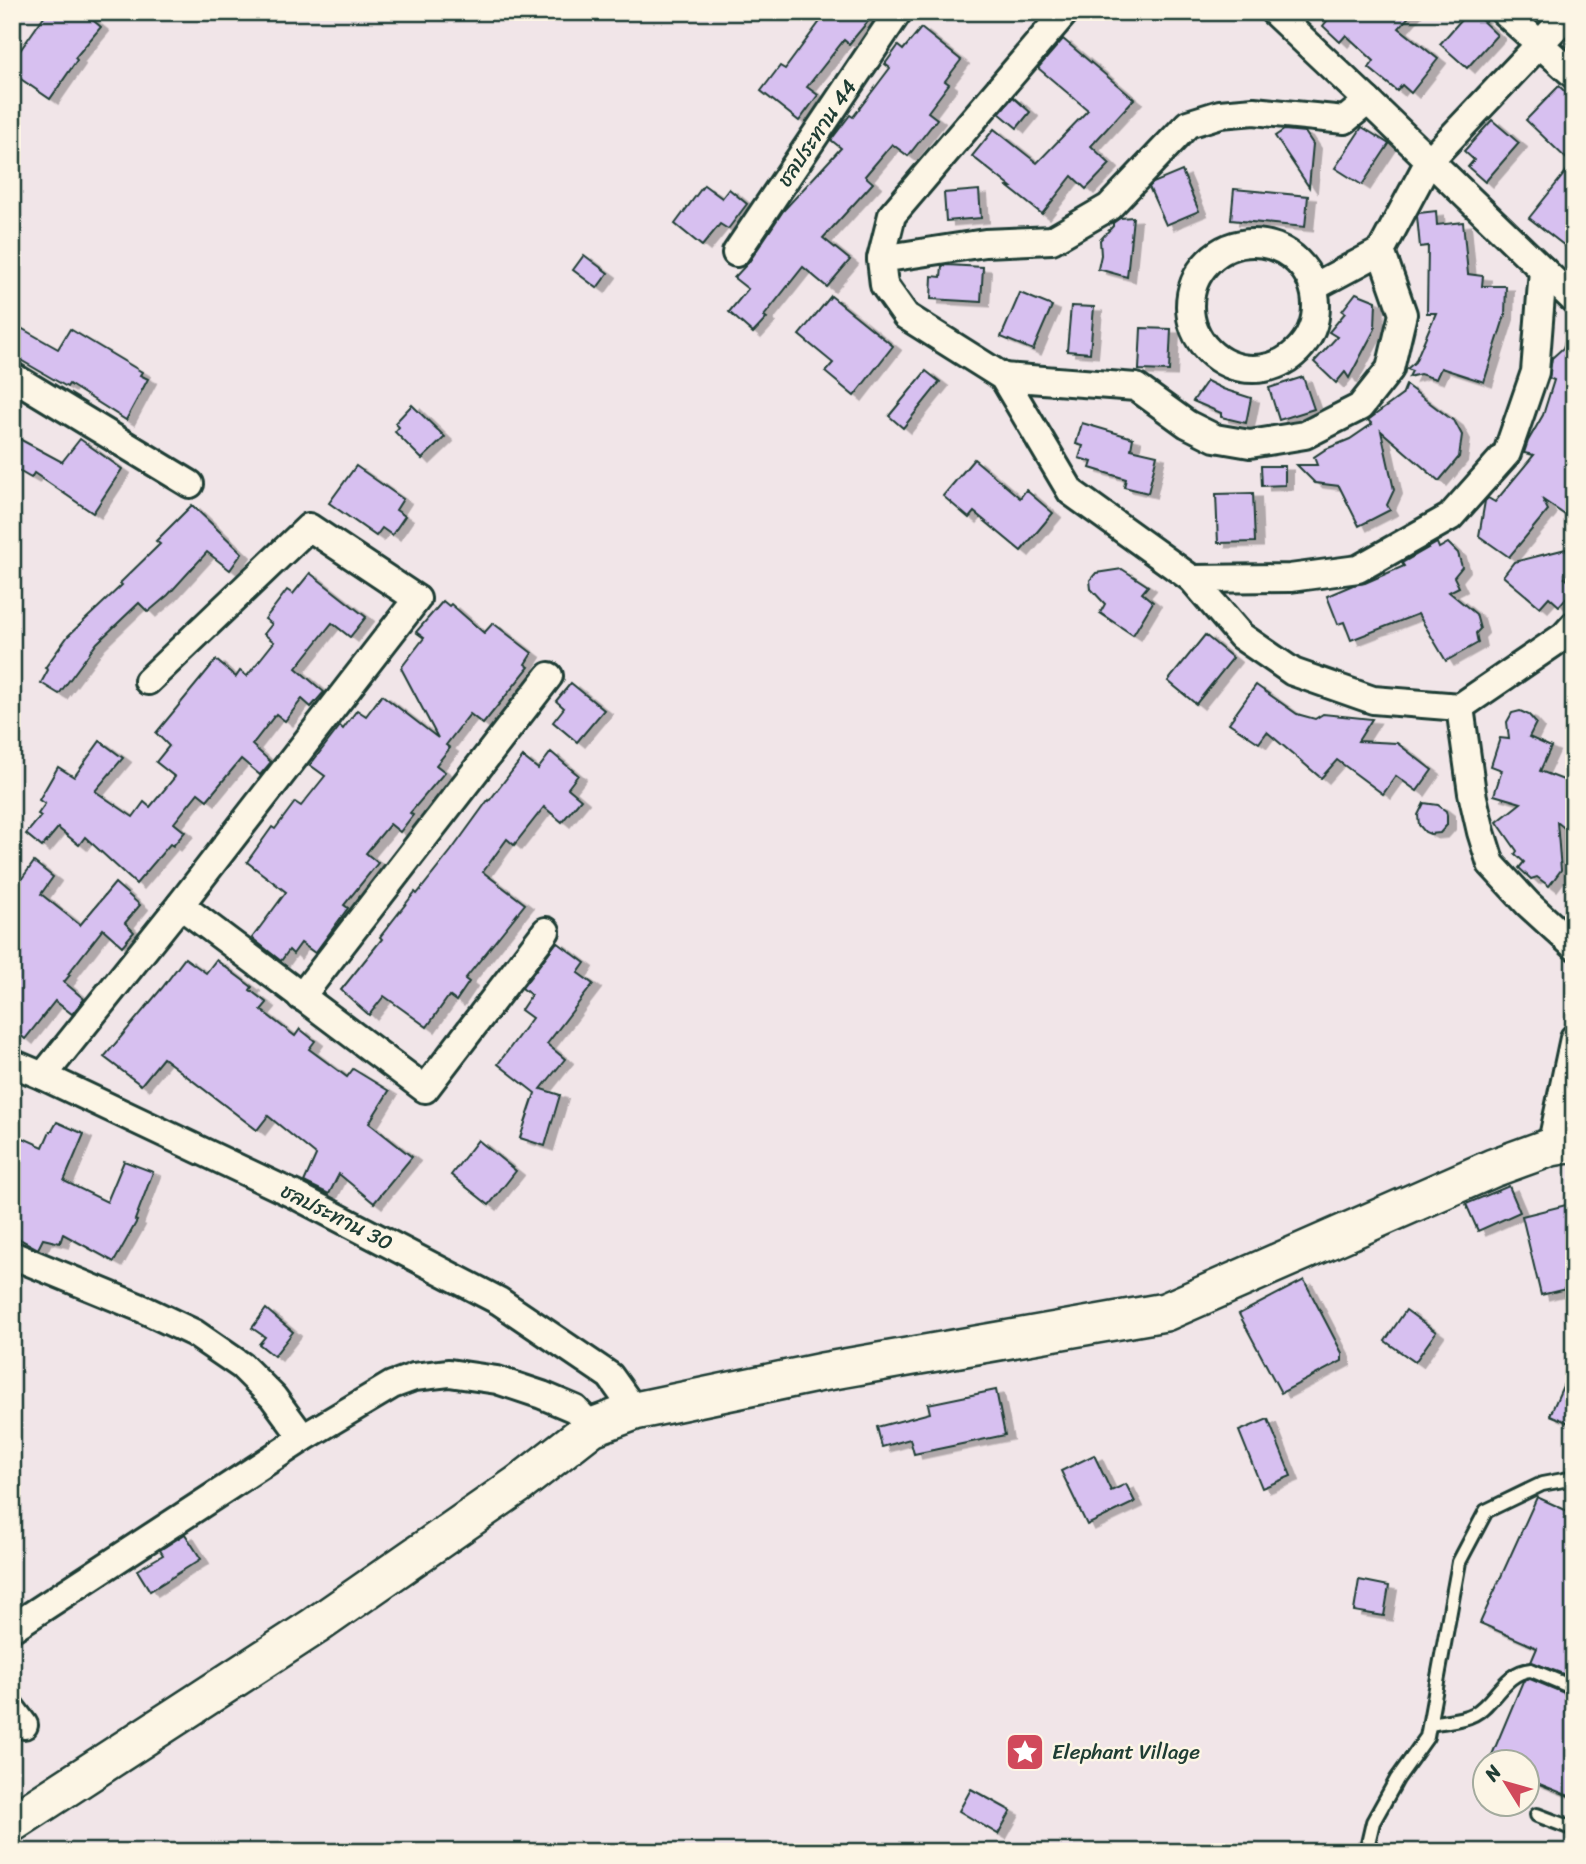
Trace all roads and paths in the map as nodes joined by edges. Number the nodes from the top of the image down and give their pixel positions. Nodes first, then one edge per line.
1 (898, 12) edge
2 (1065, 12) edge
3 (1274, 12) edge
4 (1504, 12) edge
5 (1570, 12) edge
6 (1539, 43) junction
7 (1574, 75) edge
8 (1368, 100) junction
9 (1429, 161) junction
10 (1381, 251) junction
11 (736, 253) dead end
12 (881, 259) junction
13 (1543, 270) junction
14 (1314, 287) junction
15 (1574, 300) edge
16 (12, 376) edge
17 (1003, 377) junction
18 (190, 484) dead end
19 (1192, 579) junction
20 (1574, 625) edge
21 (549, 676) dead end
22 (148, 681) dead end
23 (1460, 707) junction
24 (180, 905) junction
25 (546, 931) dead end
26 (1574, 946) edge
27 (301, 997) junction
28 (1574, 1038) edge
29 (12, 1063) edge
30 (43, 1076) junction
31 (1562, 1145) edge
32 (12, 1255) edge
33 (635, 1411) junction
34 (592, 1427) junction
35 (303, 1438) junction
36 (1574, 1478) edge
37 (12, 1628) edge
38 (1574, 1688) edge
39 (1430, 1724) junction
40 (1540, 1816) edge
41 (12, 1823) edge
42 (1574, 1829) edge
43 (1366, 1852) edge

1 - 11 street, ชลประทาน 44
2 - 12 street
3 - 8 street
4 - 6 street
5 - 6 street
6 - 7 street
6 - 9 street
8 - 9 street
8 - 12 street
9 - 10 street
9 - 13 street
10 - 14 street
10 - 17 street
12 - 17 street
13 - 15 street
13 - 19 street
14 - 14 street
16 - 18 street
17 - 19 street
19 - 23 street
20 - 23 street
21 - 27 street
22 - 24 street
23 - 26 street
24 - 27 street
24 - 30 street
25 - 27 street
28 - 31 street
29 - 30 street, ชลประทาน 30
30 - 33 street, ชลประทาน 30
31 - 33 street
32 - 35 street
33 - 34 street
34 - 35 street
34 - 41 street
35 - 37 street
36 - 39 lane
38 - 39 lane
39 - 43 lane
40 - 42 lane

